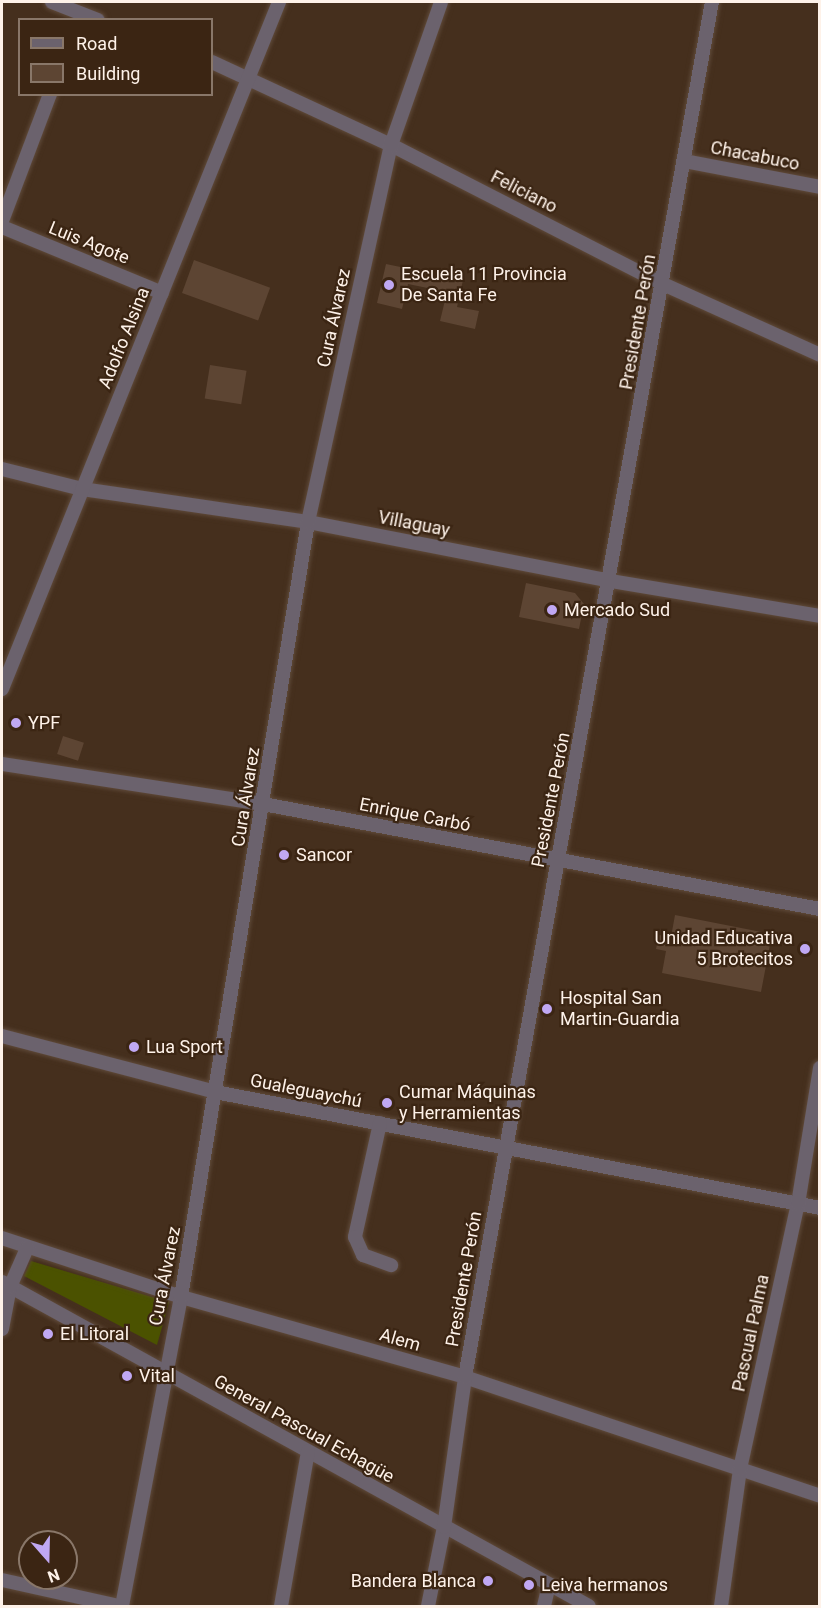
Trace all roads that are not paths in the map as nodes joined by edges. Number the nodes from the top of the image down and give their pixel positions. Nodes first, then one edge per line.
1 (52, 2) edge
2 (279, 2) edge
3 (441, 2) edge
4 (712, 2) edge
5 (79, 16) edge
6 (213, 62) edge
7 (250, 76) junction
8 (49, 96) edge
9 (391, 145) junction
10 (684, 161) junction
11 (819, 187) edge
12 (2, 221) edge
13 (2, 227) edge
14 (663, 284) junction
15 (162, 292) junction
16 (819, 355) edge
17 (2, 469) edge
18 (82, 489) junction
19 (308, 522) junction
20 (611, 581) junction
21 (819, 616) edge
22 (2, 689) edge
23 (2, 764) edge
24 (263, 804) junction
25 (558, 861) junction
26 (819, 909) edge
27 (2, 1036) edge
28 (819, 1068) edge
29 (215, 1092) junction
30 (380, 1123) junction
31 (506, 1147) junction
32 (798, 1204) junction
33 (819, 1208) edge
34 (2, 1238) edge
35 (27, 1248) junction
36 (391, 1265) dead end
37 (6, 1285) edge
38 (181, 1297) junction
39 (2, 1329) edge
40 (164, 1373) junction
41 (465, 1377) junction
42 (308, 1451) junction
43 (741, 1469) junction
44 (819, 1496) edge
45 (444, 1527) junction
46 (2, 1580) edge
47 (549, 1585) junction
48 (121, 1606) edge
49 (281, 1606) edge
50 (429, 1606) edge
51 (544, 1606) edge
52 (590, 1606) edge
53 (721, 1606) edge

1 - 5 street
2 - 7 street, Adolfo Alsina
3 - 9 street, Cura Álvarez
4 - 10 street, Presidente Perón
6 - 7 street, Feliciano
7 - 9 street, Feliciano
7 - 15 street, Adolfo Alsina
8 - 12 street
9 - 14 street, Feliciano
9 - 19 street, Cura Álvarez
10 - 11 street, Chacabuco
10 - 14 street, Presidente Perón
13 - 15 street, Luis Agote
14 - 16 street, Feliciano
14 - 20 street, Presidente Perón
15 - 18 street, Adolfo Alsina
17 - 18 street, Villaguay
18 - 19 street, Villaguay
18 - 22 street, Adolfo Alsina
19 - 20 street, Villaguay
19 - 24 street, Cura Álvarez
20 - 21 street, Villaguay
20 - 25 street, Presidente Perón
23 - 24 street, Enrique Carbó
24 - 25 street, Enrique Carbó
24 - 29 street, Cura Álvarez
25 - 26 street, Enrique Carbó
25 - 31 street, Presidente Perón
27 - 29 street, Gualeguaychú
28 - 32 street, Pascual Palma
29 - 30 street, Gualeguaychú
29 - 38 street, Cura Álvarez
30 - 31 street, Gualeguaychú
30 - 36 street
31 - 32 street, Gualeguaychú
31 - 41 street, Presidente Perón
32 - 33 street, Gualeguaychú
32 - 43 street, Pascual Palma
34 - 35 street, Alem
35 - 37 street
35 - 38 street, Alem
37 - 39 street
37 - 40 street, General Pascual Echagüe
38 - 40 street, Cura Álvarez
38 - 41 street, Alem
40 - 42 street, General Pascual Echagüe
40 - 48 street, Cura Álvarez
41 - 43 street, Alem
41 - 45 street, Presidente Perón
42 - 45 street, General Pascual Echagüe
42 - 49 street
43 - 44 street, Alem
43 - 53 street, Pascual Palma
45 - 47 street, General Pascual Echagüe
45 - 50 street, Presidente Perón
46 - 48 street
47 - 51 street
47 - 52 street, General Pascual Echagüe

